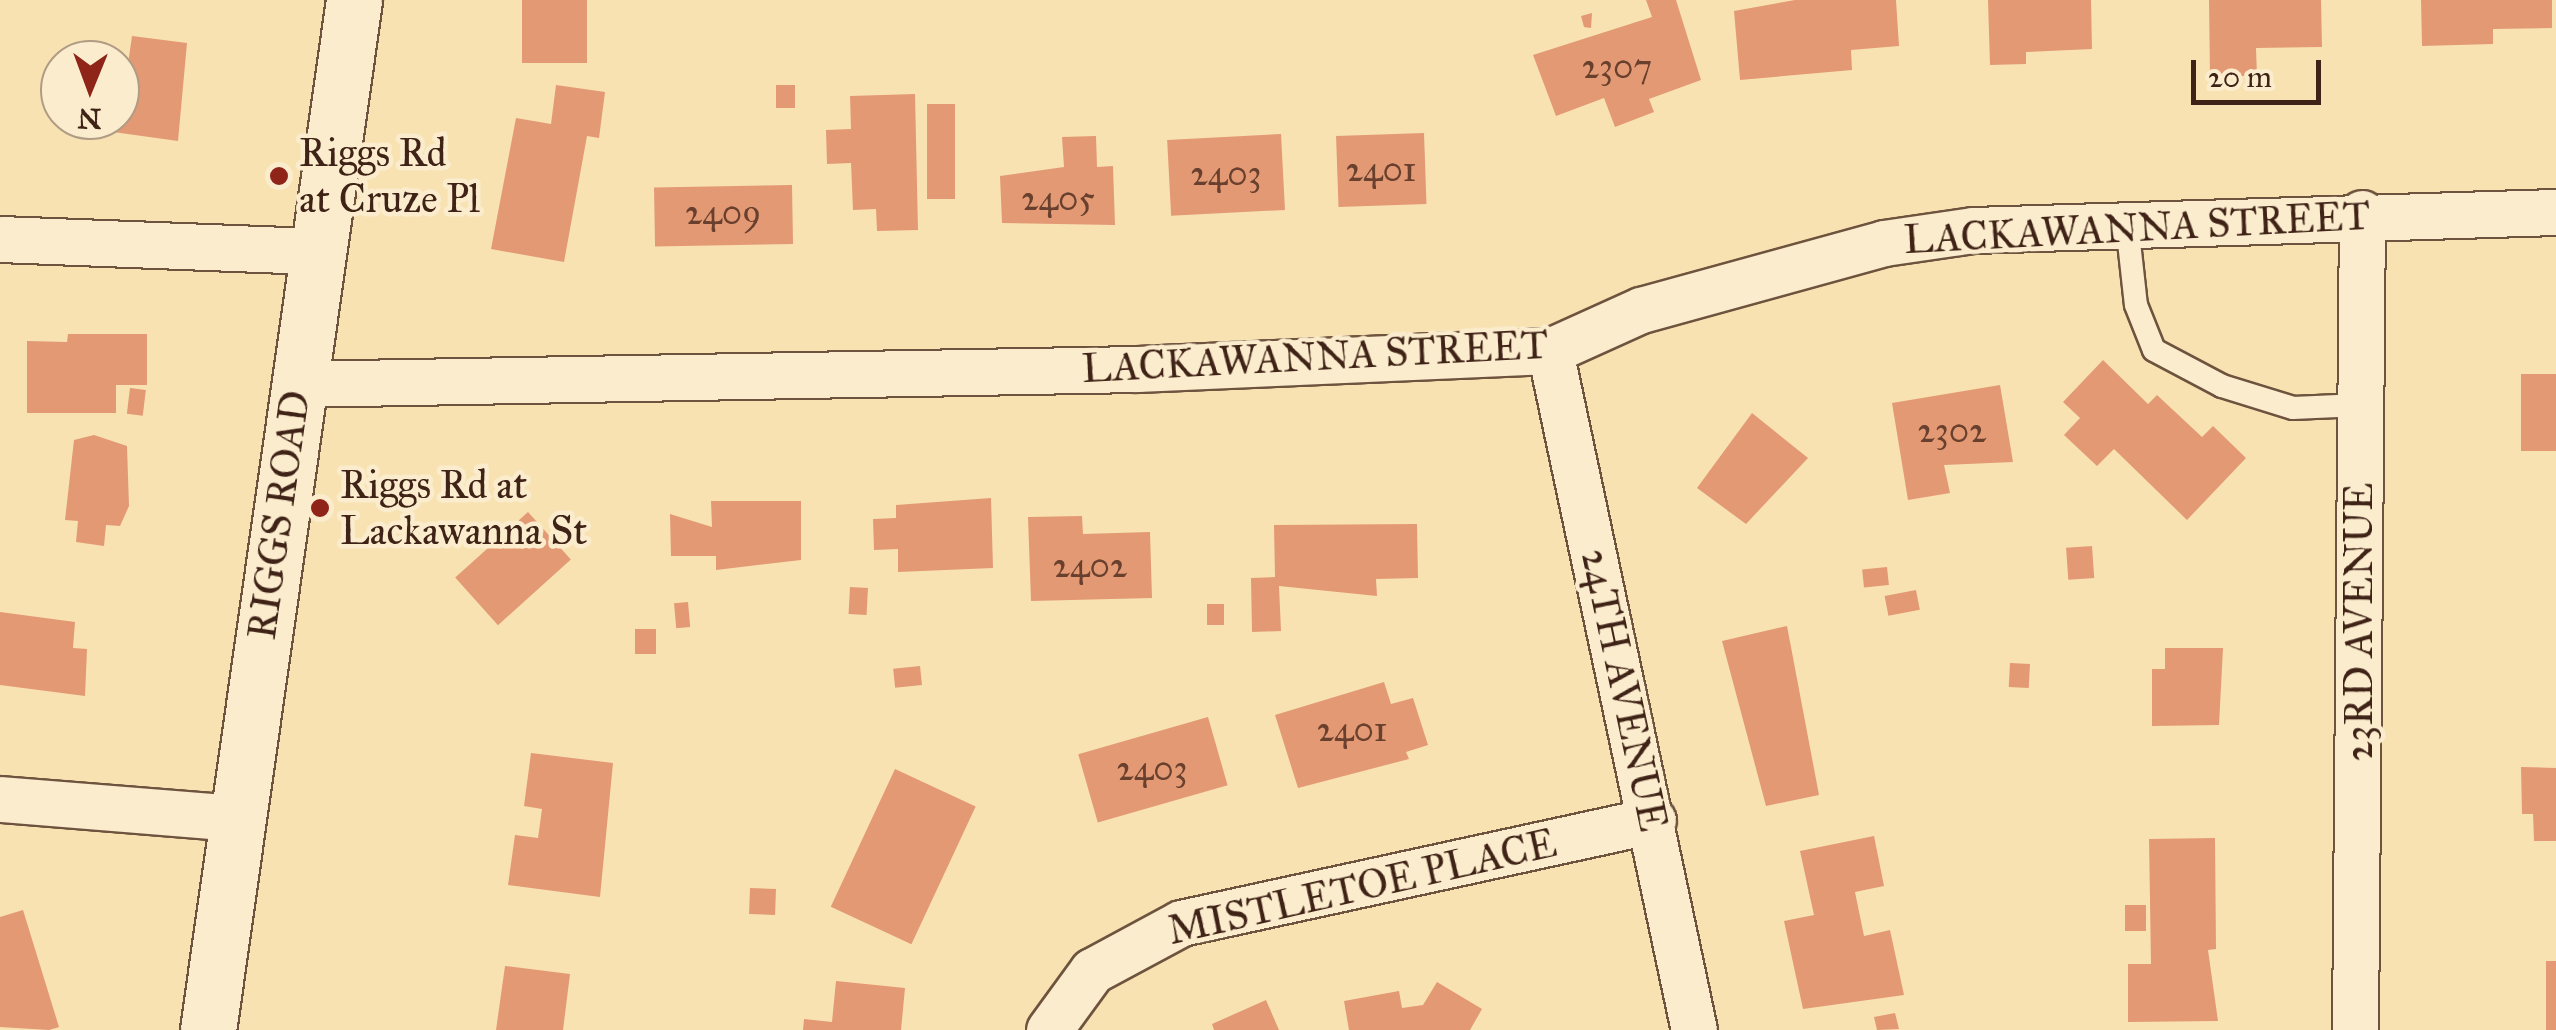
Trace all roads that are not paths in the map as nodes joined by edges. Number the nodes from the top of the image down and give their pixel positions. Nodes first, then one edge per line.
1 (354, 0) edge
2 (2556, 212) edge
3 (2362, 213) junction
4 (2127, 224) junction
5 (0, 239) edge
6 (315, 250) junction
7 (1550, 351) junction
8 (296, 384) junction
9 (2360, 405) junction
10 (0, 799) edge
11 (238, 818) junction
12 (1654, 820) junction
13 (208, 1030) edge
14 (1049, 1030) edge
15 (1694, 1030) edge
16 (2356, 1030) edge

1 - 6 main road, RIGGS ROAD
2 - 3 street, LACKAWANNA STREET
3 - 4 street, LACKAWANNA STREET
3 - 9 street, 23RD AVENUE
4 - 7 street, LACKAWANNA STREET
4 - 9 lane
5 - 6 street
6 - 8 main road, RIGGS ROAD
7 - 8 street, LACKAWANNA STREET
7 - 12 street, 24TH AVENUE
8 - 11 main road, RIGGS ROAD
9 - 16 street, 23RD AVENUE
10 - 11 street
11 - 13 main road, RIGGS ROAD
12 - 14 street, MISTLETOE PLACE
12 - 15 street, 24TH AVENUE

